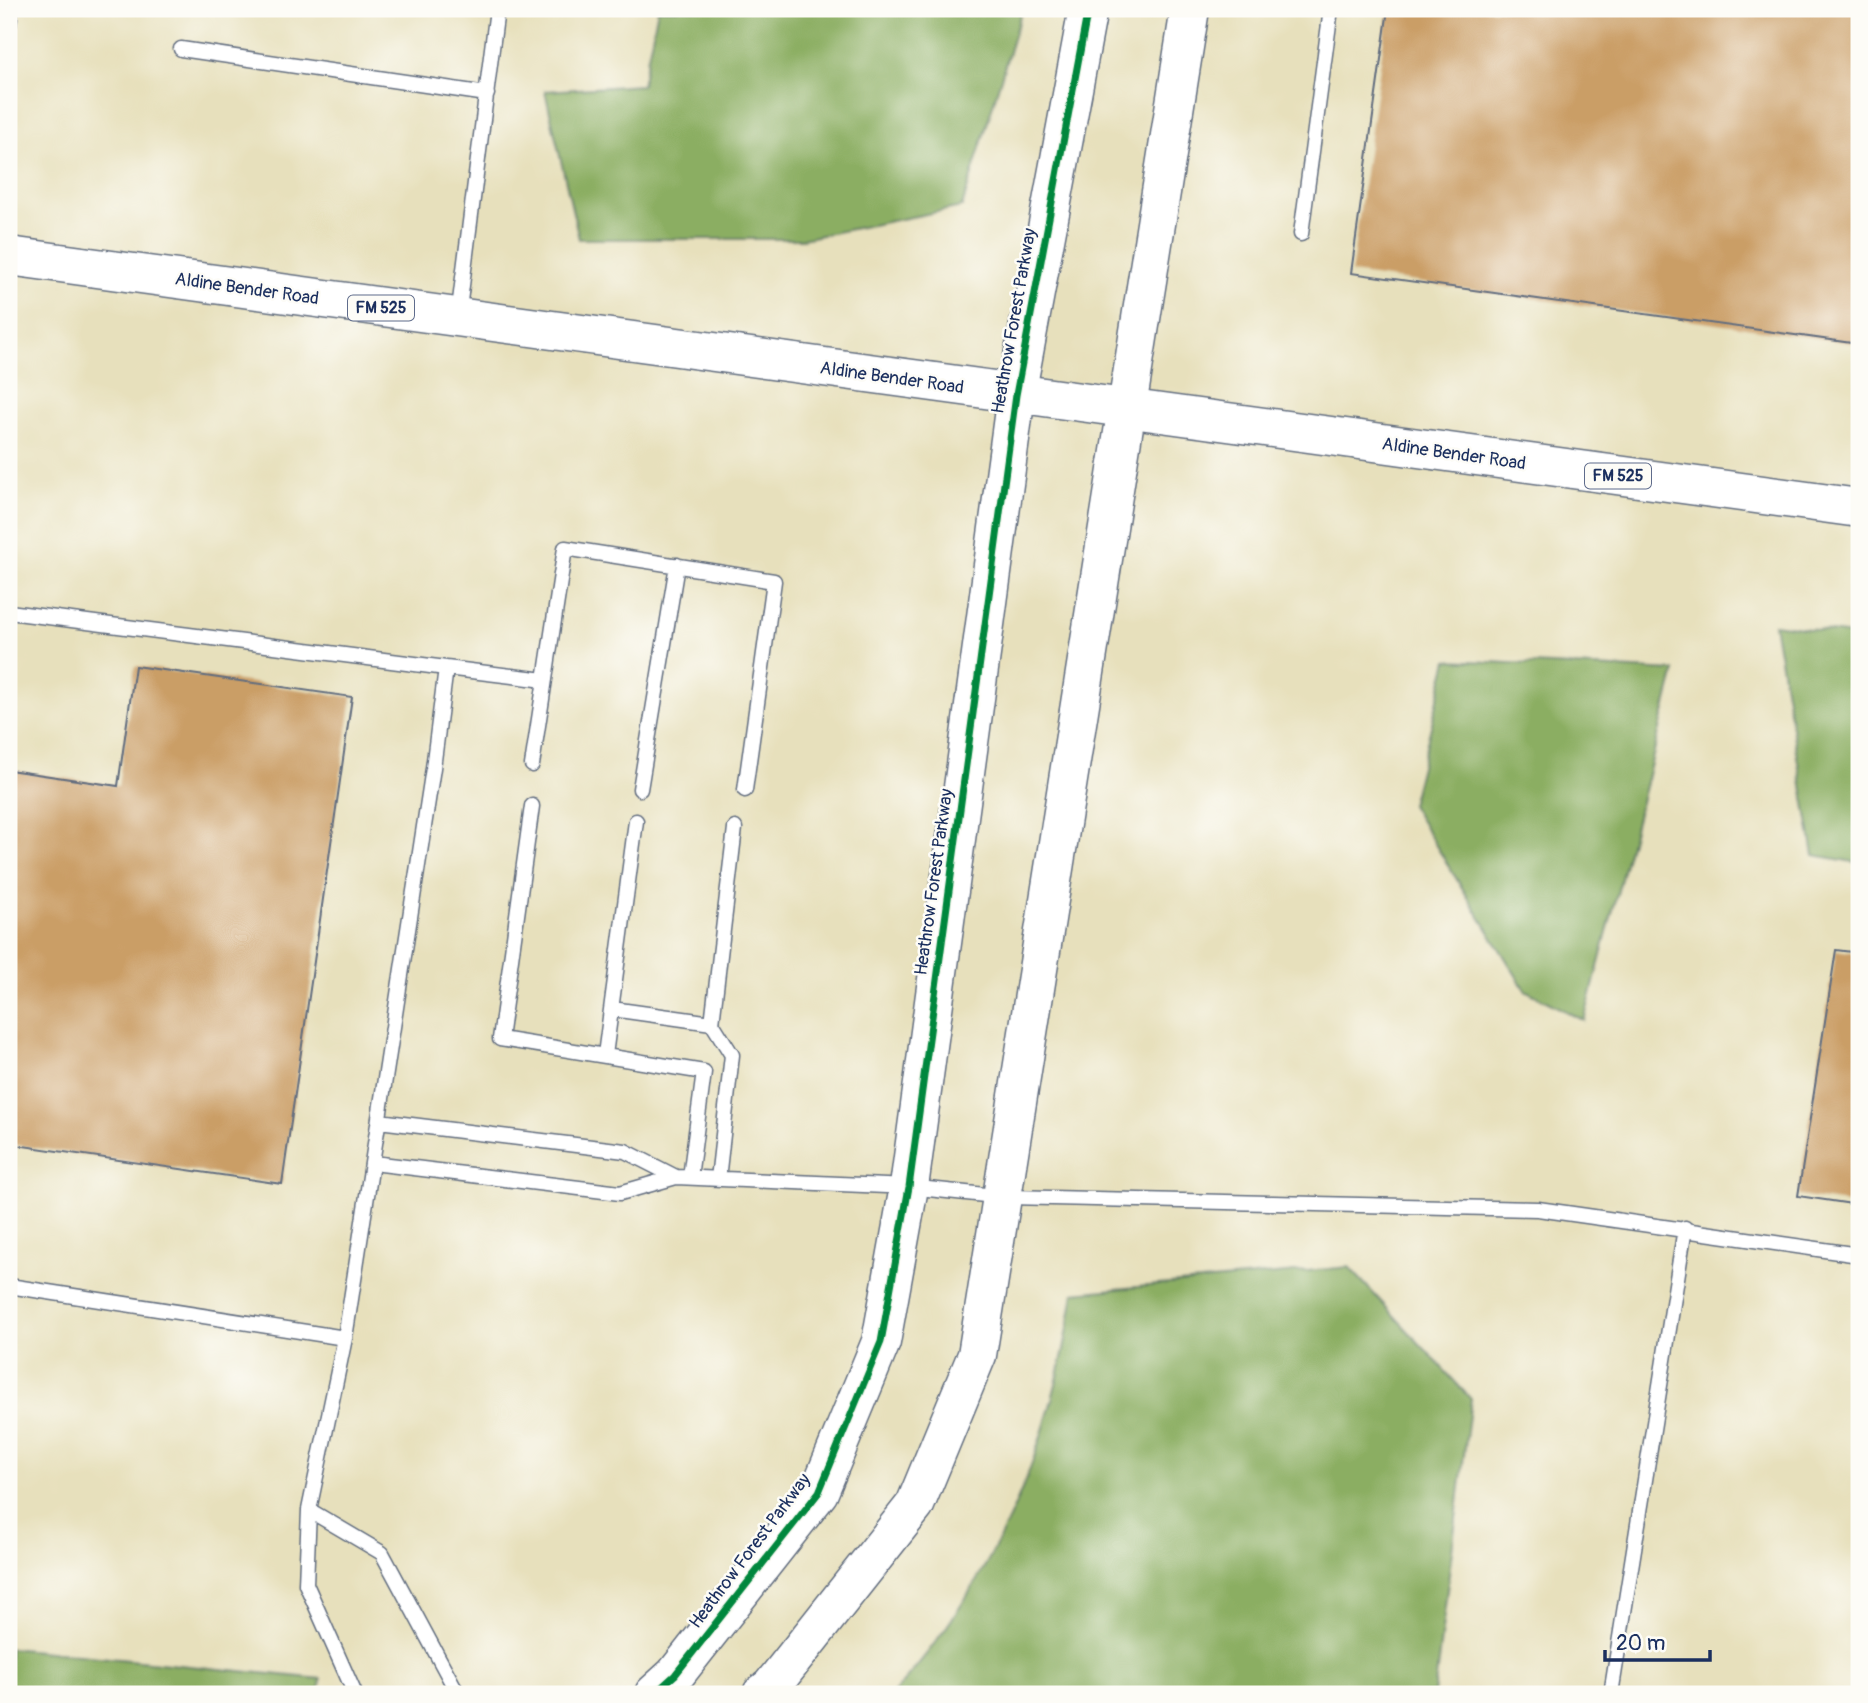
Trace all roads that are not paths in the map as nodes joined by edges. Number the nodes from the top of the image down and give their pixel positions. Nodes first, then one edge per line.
1 (11, 9) edge
2 (497, 9) edge
3 (1088, 9) edge
4 (1189, 9) edge
5 (1331, 9) edge
6 (9, 25) edge
7 (181, 50) dead end
8 (486, 94) junction
9 (1301, 234) dead end
10 (9, 256) edge
11 (458, 318) junction
12 (1016, 395) junction
13 (1128, 411) junction
14 (1859, 508) edge
15 (677, 565) junction
16 (9, 612) edge
17 (446, 668) junction
18 (545, 680) junction
19 (532, 765) dead end
20 (640, 789) dead end
21 (745, 790) dead end
22 (531, 806) dead end
23 (636, 821) dead end
24 (735, 828) dead end
25 (611, 1009) junction
26 (712, 1023) junction
27 (605, 1055) junction
28 (379, 1121) junction
29 (373, 1163) junction
30 (683, 1177) junction
31 (718, 1179) junction
32 (909, 1187) junction
33 (1004, 1196) junction
34 (1685, 1228) junction
35 (1859, 1255) edge
36 (9, 1286) edge
37 (345, 1338) junction
38 (309, 1510) junction
39 (355, 1694) edge
40 (458, 1694) edge
41 (654, 1694) edge
42 (762, 1694) edge
43 (1611, 1694) edge

1 - 6 lane
2 - 8 lane
3 - 12 street, Heathrow Forest Parkway
4 - 13 street
5 - 9 lane
7 - 8 lane
8 - 11 lane
10 - 11 street, Aldine Bender Road / FM 525
11 - 12 street, Aldine Bender Road / FM 525
12 - 13 street, Aldine Bender Road / FM 525
12 - 32 street, Heathrow Forest Parkway
13 - 14 street, Aldine Bender Road / FM 525
13 - 33 street
15 - 18 lane
15 - 20 lane
15 - 21 lane
16 - 17 lane
17 - 18 lane
17 - 28 lane
18 - 19 lane
22 - 27 lane
23 - 25 lane
24 - 26 lane
25 - 26 lane
25 - 27 lane
26 - 31 lane
27 - 30 lane
28 - 29 lane
28 - 30 lane
29 - 30 lane
29 - 37 lane
30 - 31 lane
31 - 32 lane
32 - 33 lane
32 - 41 street, Heathrow Forest Parkway
33 - 34 lane
33 - 42 street
34 - 35 lane
34 - 43 lane
36 - 37 lane
37 - 38 lane
38 - 39 lane
38 - 40 lane

